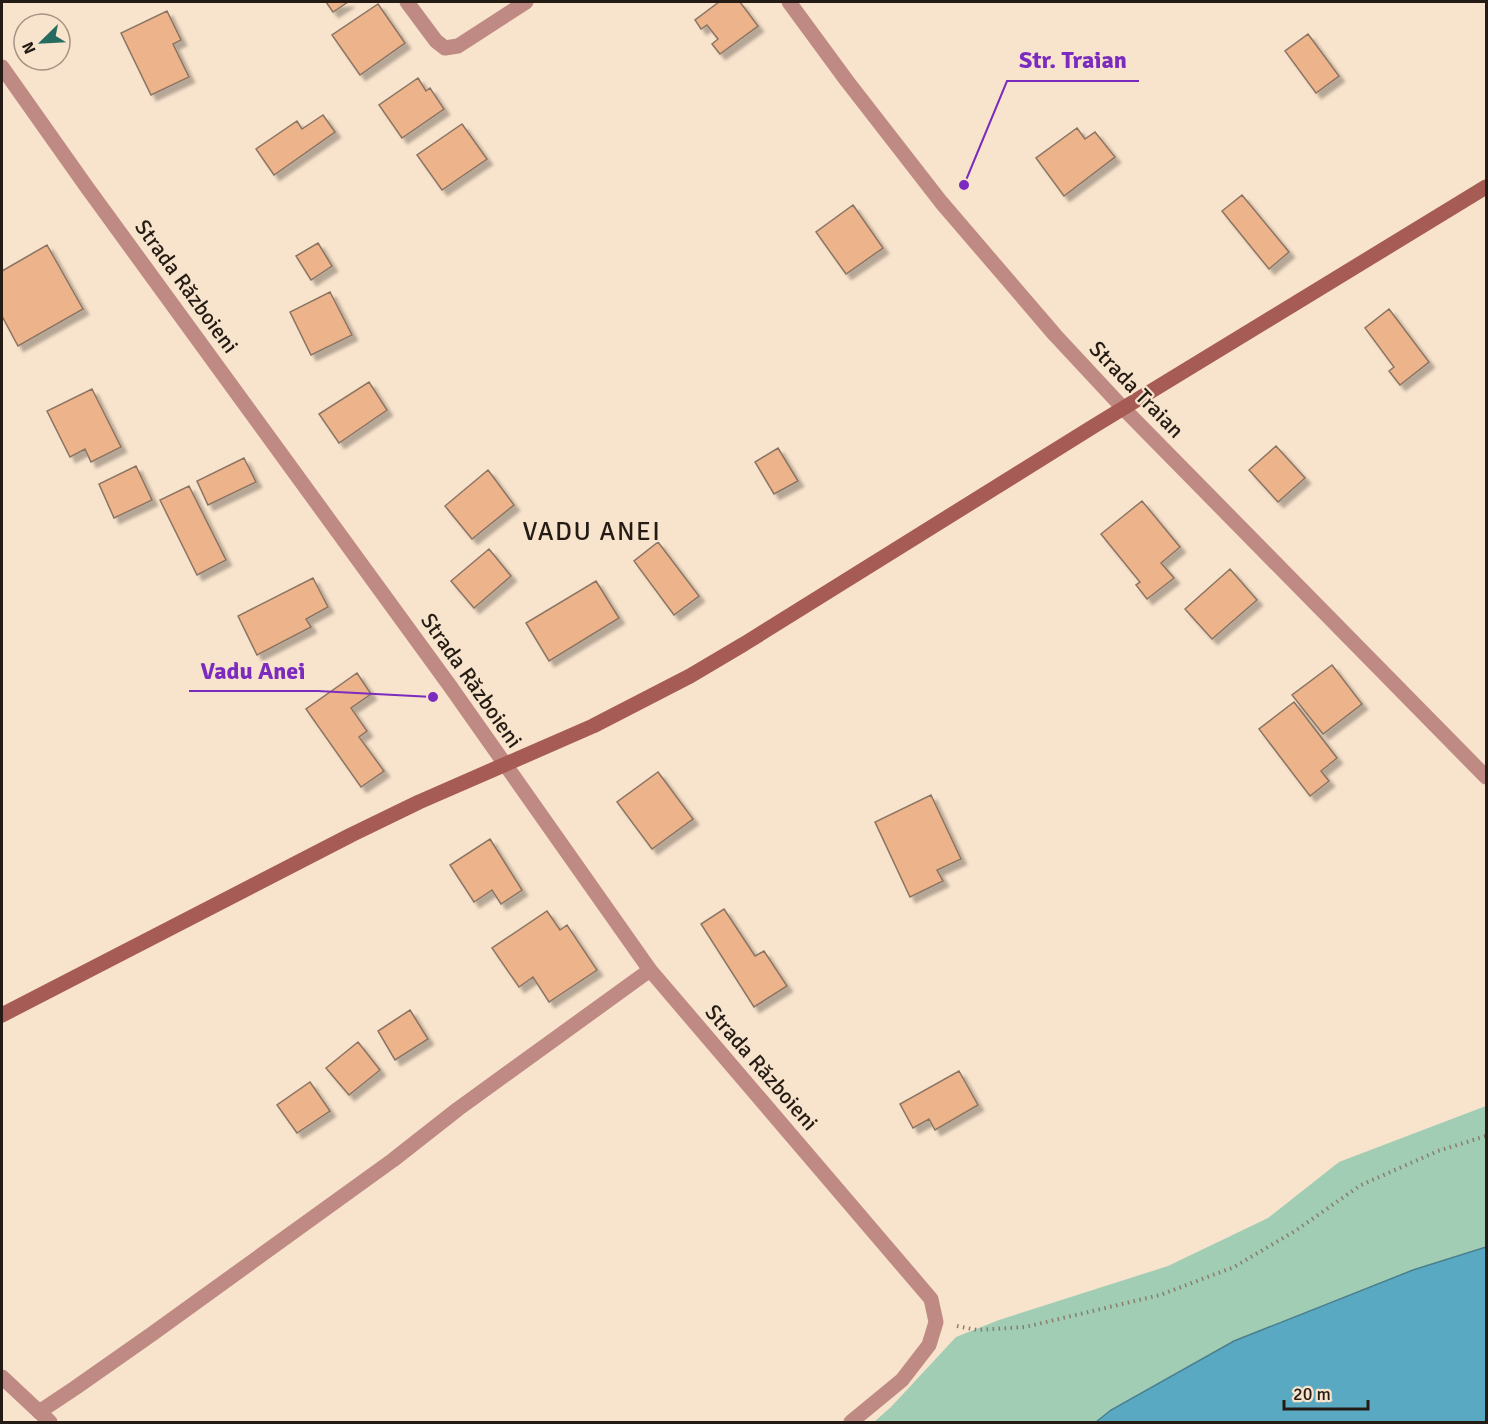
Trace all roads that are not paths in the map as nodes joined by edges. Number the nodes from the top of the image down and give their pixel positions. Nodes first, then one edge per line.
1 (407, 2) edge
2 (526, 2) edge
3 (789, 2) edge
4 (2, 67) edge
5 (1486, 187) edge
6 (1123, 408) junction
7 (505, 765) junction
8 (1486, 777) edge
9 (650, 970) junction
10 (2, 1015) edge
11 (2, 1377) edge
12 (44, 1417) edge
13 (851, 1422) edge

1 - 2 street
3 - 6 street, Strada Traian
4 - 7 street, Strada Războieni
5 - 6 main road
6 - 7 main road
6 - 8 street, Strada Traian
7 - 9 street, Strada Războieni
7 - 10 main road
9 - 12 street
9 - 13 street, Strada Războieni
11 - 12 street

